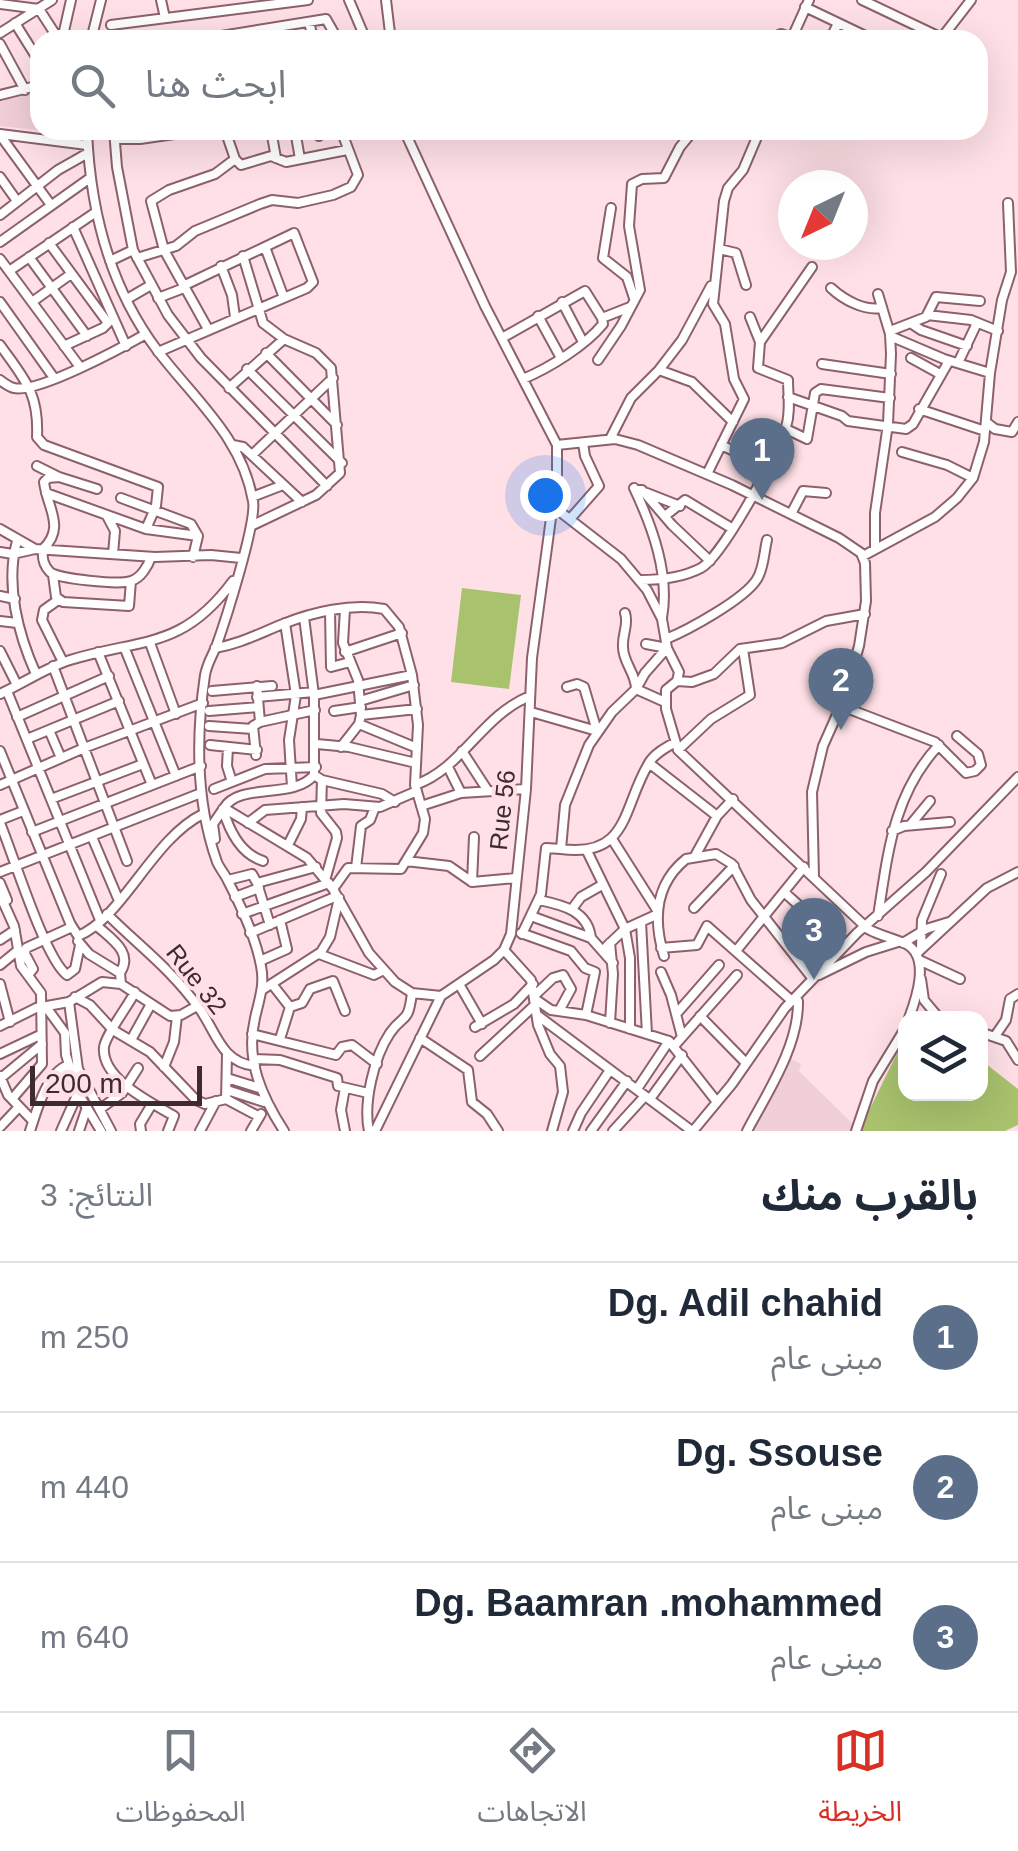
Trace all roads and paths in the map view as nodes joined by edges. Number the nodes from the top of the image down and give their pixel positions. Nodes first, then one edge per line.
1 (52, 0) edge
2 (71, 0) edge
3 (101, 0) edge
4 (161, 0) edge
5 (307, 0) edge
6 (349, 0) edge
7 (386, 0) edge
8 (862, 0) edge
9 (954, 0) edge
10 (969, 3) edge
11 (0, 4) edge
12 (235, 4) edge
13 (807, 4) edge
14 (39, 9) junction
15 (165, 18) junction
16 (309, 23) junction
17 (838, 23) junction
18 (15, 24) junction
19 (111, 25) dead end
20 (287, 27) junction
21 (54, 30) edge
22 (64, 30) edge
23 (94, 30) edge
24 (279, 30) edge
25 (288, 30) edge
26 (311, 30) edge
27 (333, 30) edge
28 (362, 30) edge
29 (389, 30) edge
30 (795, 30) edge
31 (835, 30) edge
32 (848, 30) edge
33 (923, 30) edge
34 (948, 30) edge
35 (0, 34) edge
36 (0, 44) edge
37 (30, 47) edge
38 (30, 88) edge
39 (25, 90) junction
40 (0, 95) edge
41 (0, 134) edge
42 (30, 139) edge
43 (35, 140) edge
44 (88, 140) edge
45 (115, 140) edge
46 (228, 140) edge
47 (273, 140) edge
48 (297, 140) edge
49 (344, 140) edge
50 (409, 140) edge
51 (686, 140) edge
52 (756, 140) edge
53 (88, 149) junction
54 (347, 150) junction
55 (276, 158) junction
56 (300, 159) junction
57 (235, 160) junction
58 (0, 177) edge
59 (90, 178) junction
60 (37, 186) junction
61 (17, 201) junction
62 (1008, 204) dead end
63 (51, 205) junction
64 (611, 208) dead end
65 (96, 212) junction
66 (0, 215) edge
67 (73, 227) junction
68 (0, 242) edge
69 (1014, 242) edge
70 (49, 244) junction
71 (265, 246) junction
72 (719, 249) junction
73 (164, 250) junction
74 (135, 254) junction
75 (243, 256) junction
76 (30, 257) junction
77 (0, 259) edge
78 (110, 261) junction
79 (221, 266) junction
80 (812, 267) dead end
81 (9, 271) junction
82 (71, 274) junction
83 (1014, 278) edge
84 (714, 280) junction
85 (151, 285) junction
86 (746, 286) dead end
87 (183, 287) junction
88 (52, 288) junction
89 (831, 288) dead end
90 (878, 294) dead end
91 (158, 298) junction
92 (284, 298) junction
93 (126, 299) junction
94 (980, 301) dead end
95 (0, 302) edge
96 (32, 302) junction
97 (562, 302) junction
98 (633, 306) junction
99 (260, 307) junction
100 (882, 308) junction
101 (538, 316) junction
102 (750, 316) dead end
103 (927, 316) junction
104 (10, 317) junction
105 (235, 318) junction
106 (602, 318) junction
107 (977, 322) junction
108 (0, 324) edge
109 (912, 324) junction
110 (208, 329) junction
111 (998, 331) junction
112 (146, 334) junction
113 (890, 334) junction
114 (86, 336) junction
115 (184, 338) junction
116 (502, 338) junction
117 (284, 339) junction
118 (583, 342) junction
119 (760, 342) junction
120 (0, 345) edge
121 (64, 346) junction
122 (126, 346) junction
123 (968, 346) junction
124 (158, 352) junction
125 (266, 353) junction
126 (561, 358) junction
127 (911, 358) dead end
128 (598, 360) dead end
129 (953, 362) junction
130 (822, 364) dead end
131 (80, 367) junction
132 (248, 369) junction
133 (660, 370) junction
134 (990, 373) junction
135 (891, 374) junction
136 (940, 374) junction
137 (54, 378) junction
138 (333, 378) junction
139 (523, 378) junction
140 (0, 380) edge
141 (30, 387) junction
142 (229, 388) junction
143 (788, 397) junction
144 (890, 398) junction
145 (310, 399) junction
146 (812, 406) junction
147 (919, 409) junction
148 (293, 416) junction
149 (733, 422) junction
150 (1018, 422) edge
151 (338, 426) junction
152 (887, 427) junction
153 (985, 427) junction
154 (786, 429) junction
155 (273, 434) junction
156 (610, 439) junction
157 (584, 443) junction
158 (233, 445) junction
159 (557, 445) junction
160 (721, 445) junction
161 (902, 452) dead end
162 (252, 456) junction
163 (342, 463) junction
164 (37, 466) dead end
165 (766, 466) junction
166 (708, 474) junction
167 (58, 477) junction
168 (973, 478) junction
169 (283, 485) junction
170 (327, 486) junction
171 (97, 489) dead end
172 (637, 490) junction
173 (826, 493) dead end
174 (46, 494) junction
175 (753, 495) junction
176 (252, 497) junction
177 (121, 498) dead end
178 (302, 502) junction
179 (680, 506) junction
180 (554, 507) junction
181 (153, 511) junction
182 (791, 514) junction
183 (106, 515) junction
184 (665, 516) junction
185 (570, 520) junction
186 (253, 525) junction
187 (0, 529) edge
188 (146, 529) junction
189 (732, 529) junction
190 (198, 536) junction
191 (767, 540) dead end
192 (17, 541) junction
193 (875, 548) junction
194 (39, 549) junction
195 (0, 552) edge
196 (13, 554) junction
197 (113, 554) junction
198 (863, 556) junction
199 (151, 557) junction
200 (194, 557) junction
201 (241, 558) junction
202 (710, 561) junction
203 (1, 573) edge
204 (12, 573) junction
205 (53, 575) junction
206 (236, 577) junction
207 (640, 580) junction
208 (662, 580) junction
209 (131, 581) junction
210 (0, 596) edge
211 (15, 598) junction
212 (58, 600) junction
213 (345, 609) junction
214 (330, 611) junction
215 (624, 613) dead end
216 (865, 614) junction
217 (304, 617) junction
218 (662, 619) junction
219 (0, 621) edge
220 (285, 622) junction
221 (17, 623) junction
222 (402, 633) junction
223 (150, 643) junction
224 (646, 644) dead end
225 (666, 644) junction
226 (216, 648) junction
227 (743, 648) junction
228 (125, 649) junction
229 (0, 651) edge
230 (98, 652) junction
231 (345, 652) junction
232 (350, 662) junction
233 (58, 664) junction
234 (36, 674) junction
235 (109, 676) junction
236 (413, 680) junction
237 (677, 681) junction
238 (18, 685) junction
239 (257, 686) junction
240 (272, 686) dead end
241 (567, 686) dead end
242 (359, 687) junction
243 (636, 688) junction
244 (212, 691) dead end
245 (3, 692) edge
246 (296, 693) junction
247 (314, 694) junction
248 (65, 696) junction
249 (530, 696) junction
250 (119, 700) junction
251 (257, 702) junction
252 (665, 702) junction
253 (841, 706) junction
254 (206, 707) junction
255 (315, 710) junction
256 (334, 710) dead end
257 (416, 710) junction
258 (295, 712) junction
259 (360, 712) junction
260 (531, 712) junction
261 (176, 714) junction
262 (18, 717) junction
263 (74, 718) junction
264 (153, 722) junction
265 (256, 725) junction
266 (209, 726) dead end
267 (49, 730) junction
268 (130, 731) junction
269 (598, 731) junction
270 (957, 736) dead end
271 (28, 740) junction
272 (316, 744) junction
273 (939, 744) junction
274 (210, 745) dead end
275 (228, 747) junction
276 (341, 747) junction
277 (676, 747) junction
278 (84, 748) junction
279 (417, 748) junction
280 (462, 750) junction
281 (0, 751) edge
282 (62, 758) junction
283 (416, 763) junction
284 (649, 763) junction
285 (144, 764) junction
286 (201, 766) junction
287 (448, 766) junction
288 (39, 768) junction
289 (288, 770) junction
290 (317, 774) junction
291 (176, 776) junction
292 (247, 776) junction
293 (1017, 779) edge
294 (12, 780) junction
295 (97, 781) junction
296 (232, 782) junction
297 (0, 785) edge
298 (152, 785) junction
299 (292, 787) junction
300 (416, 788) junction
301 (214, 789) dead end
302 (526, 789) junction
303 (488, 791) junction
304 (201, 793) junction
305 (461, 793) junction
306 (254, 794) junction
307 (733, 798) junction
308 (51, 799) junction
309 (930, 801) dead end
310 (395, 802) junction
311 (106, 803) junction
312 (320, 805) junction
313 (421, 806) junction
314 (302, 807) junction
315 (224, 808) junction
316 (374, 808) junction
317 (23, 810) junction
318 (203, 814) junction
319 (717, 816) junction
320 (60, 821) junction
321 (0, 822) edge
322 (950, 822) dead end
323 (248, 823) junction
324 (910, 825) junction
325 (116, 828) junction
326 (892, 831) junction
327 (32, 832) junction
328 (474, 836) dead end
329 (92, 837) junction
330 (612, 838) junction
331 (69, 844) junction
332 (288, 845) junction
333 (561, 849) junction
334 (588, 851) junction
335 (41, 855) junction
336 (695, 856) junction
337 (263, 860) dead end
338 (127, 861) dead end
339 (406, 861) junction
340 (218, 863) junction
341 (17, 864) junction
342 (734, 866) junction
343 (804, 866) junction
344 (316, 868) junction
345 (356, 868) junction
346 (0, 872) edge
347 (301, 872) junction
348 (1018, 872) edge
349 (941, 874) dead end
350 (814, 877) junction
351 (515, 878) junction
352 (272, 879) junction
353 (228, 880) junction
354 (472, 882) junction
355 (0, 883) edge
356 (602, 884) junction
357 (258, 886) junction
358 (305, 890) junction
359 (334, 892) junction
360 (784, 892) junction
361 (235, 896) junction
362 (277, 900) junction
363 (539, 900) junction
364 (119, 901) junction
365 (1, 902) edge
366 (264, 904) junction
367 (311, 907) junction
368 (694, 908) dead end
369 (572, 909) junction
370 (658, 912) junction
371 (242, 914) junction
372 (531, 916) junction
373 (878, 916) junction
374 (765, 918) junction
375 (101, 920) junction
376 (280, 920) junction
377 (641, 922) junction
378 (950, 922) junction
379 (270, 924) junction
380 (865, 926) junction
381 (72, 928) junction
382 (626, 929) junction
383 (15, 930) junction
384 (517, 932) junction
385 (920, 932) junction
386 (250, 933) junction
387 (591, 938) junction
388 (0, 940) edge
389 (45, 940) junction
390 (79, 940) junction
391 (901, 942) junction
392 (610, 943) junction
393 (844, 946) junction
394 (504, 950) junction
395 (601, 951) junction
396 (736, 951) junction
397 (17, 952) junction
398 (280, 953) junction
399 (319, 954) junction
400 (919, 954) junction
401 (260, 961) junction
402 (612, 963) junction
403 (0, 965) edge
404 (720, 965) dead end
405 (384, 970) junction
406 (295, 971) junction
407 (661, 972) dead end
408 (920, 972) junction
409 (120, 973) junction
410 (28, 975) junction
411 (737, 975) dead end
412 (813, 978) junction
413 (960, 979) dead end
414 (0, 984) edge
415 (121, 984) junction
416 (272, 984) junction
417 (459, 984) junction
418 (532, 984) junction
419 (262, 990) junction
420 (135, 992) junction
421 (412, 993) junction
422 (1018, 994) edge
423 (441, 996) junction
424 (72, 999) junction
425 (793, 999) junction
426 (535, 1000) junction
427 (150, 1004) junction
428 (198, 1006) junction
429 (44, 1007) junction
430 (290, 1007) junction
431 (3, 1009) edge
432 (345, 1011) dead end
433 (559, 1011) junction
434 (911, 1011) edge
435 (933, 1011) edge
436 (677, 1013) junction
437 (586, 1015) junction
438 (177, 1016) junction
439 (536, 1016) junction
440 (700, 1016) junction
441 (610, 1023) junction
442 (5, 1024) edge
443 (630, 1029) junction
444 (113, 1030) junction
445 (252, 1034) junction
446 (647, 1034) junction
447 (988, 1034) edge
448 (996, 1036) junction
449 (682, 1037) junction
450 (420, 1038) junction
451 (41, 1040) junction
452 (131, 1040) junction
453 (280, 1040) junction
454 (898, 1040) edge
455 (672, 1043) junction
456 (0, 1054) edge
457 (682, 1054) junction
458 (336, 1055) junction
459 (228, 1056) junction
460 (480, 1056) dead end
461 (1018, 1060) edge
462 (254, 1062) junction
463 (68, 1064) junction
464 (378, 1064) junction
465 (746, 1064) junction
466 (164, 1067) junction
467 (138, 1068) dead end
468 (610, 1070) junction
469 (0, 1077) edge
470 (227, 1078) junction
471 (337, 1078) junction
472 (627, 1082) junction
473 (126, 1087) junction
474 (258, 1088) junction
475 (346, 1088) junction
476 (368, 1092) junction
477 (78, 1093) junction
478 (644, 1094) junction
479 (223, 1097) junction
480 (13, 1101) junction
481 (0, 1102) edge
482 (717, 1102) junction
483 (152, 1104) junction
484 (266, 1105) junction
485 (87, 1106) junction
486 (100, 1110) junction
487 (258, 1116) junction
488 (2, 1119) edge
489 (32, 1126) edge
490 (61, 1131) edge
491 (79, 1131) edge
492 (101, 1131) edge
493 (111, 1131) edge
494 (141, 1131) edge
495 (168, 1131) edge
496 (200, 1131) edge
497 (251, 1131) edge
498 (284, 1131) edge
499 (344, 1131) edge
500 (372, 1131) edge
501 (498, 1131) edge
502 (552, 1131) edge
503 (572, 1131) edge
504 (591, 1131) edge
505 (613, 1131) edge
506 (693, 1131) edge
507 (747, 1131) edge
508 (856, 1131) edge

1 - 14 street
2 - 22 street
3 - 23 street
4 - 15 street
5 - 12 street
6 - 28 street
7 - 29 street
8 - 33 street
9 - 10 street
10 - 34 street
11 - 14 street
12 - 15 street
13 - 17 street
13 - 30 street
14 - 18 street
14 - 21 street
15 - 19 street
16 - 20 street
16 - 26 street
16 - 27 street
17 - 31 street
17 - 32 street
18 - 35 street
18 - 37 street
20 - 24 street
20 - 25 street
36 - 39 street
38 - 39 street
39 - 40 street
41 - 42 street
41 - 60 street
43 - 53 street
44 - 53 street
45 - 74 street
46 - 57 street
47 - 55 street
48 - 56 street
49 - 54 street
50 - 116 street
51 - 98 street
52 - 72 street
53 - 59 street
53 - 60 street
54 - 56 street
54 - 73 street
55 - 56 street
55 - 57 street
57 - 73 street
58 - 61 street
59 - 63 street
59 - 65 street
60 - 61 street
60 - 63 street
61 - 66 street
62 - 69 street
63 - 68 street
64 - 98 street
65 - 67 street
65 - 78 street
67 - 70 street
67 - 122 street
69 - 83 street
70 - 76 street
70 - 82 street
71 - 75 street
71 - 92 street
71 - 92 street
72 - 84 street
72 - 86 street
73 - 74 street
73 - 87 street
74 - 78 street
74 - 85 street
75 - 79 street
75 - 99 street
76 - 81 street
76 - 88 street
77 - 81 street
78 - 93 street
79 - 87 street
79 - 105 street
80 - 119 street
81 - 96 street
82 - 88 street
82 - 114 street
83 - 111 street
84 - 133 street
84 - 149 street
85 - 91 street
85 - 93 street
87 - 91 street
87 - 110 street
88 - 96 street
88 - 114 street
89 - 100 street
90 - 100 street
91 - 115 street
92 - 99 street
93 - 112 street
94 - 103 street
95 - 104 street
96 - 121 street
97 - 101 street
97 - 106 street
97 - 118 street
98 - 106 street
98 - 128 street
99 - 105 street
99 - 117 street
100 - 113 street
101 - 116 street
101 - 126 street
102 - 119 street
103 - 107 street
103 - 109 street
104 - 108 street
104 - 137 street
105 - 110 street
106 - 118 street
107 - 111 street
107 - 123 street
109 - 113 street
109 - 123 street
110 - 115 street
111 - 134 street
112 - 122 street
112 - 124 street
113 - 129 street
113 - 135 street
114 - 121 street
115 - 124 street
115 - 142 street
116 - 139 street
117 - 125 street
117 - 138 street
118 - 126 street
119 - 143 street
120 - 141 street
121 - 131 street
122 - 131 street
123 - 129 street
124 - 158 street
125 - 132 street
125 - 145 street
126 - 139 street
127 - 136 street
129 - 134 street
129 - 136 street
130 - 135 street
131 - 137 street
132 - 142 street
132 - 148 street
133 - 149 street
133 - 156 street
134 - 153 street
135 - 144 street
136 - 147 street
137 - 141 street
138 - 145 street
138 - 151 street
139 - 159 street
140 - 141 street
141 - 181 street
142 - 155 street
143 - 146 street
143 - 154 street
144 - 146 street
144 - 152 street
145 - 148 street
145 - 151 street
146 - 152 street
146 - 154 street
147 - 152 street
147 - 153 street
148 - 155 street
148 - 163 street
149 - 160 street
150 - 153 street
151 - 163 street
152 - 193 street
153 - 168 street
154 - 165 street
155 - 162 street
155 - 170 street
156 - 157 street
156 - 166 street
157 - 159 street
157 - 185 street
158 - 162 street
158 - 176 street
159 - 180 street, Rue 56
160 - 165 street
160 - 166 street
161 - 168 street
162 - 169 street
163 - 170 street
164 - 167 street
165 - 175 street
166 - 175 street
167 - 171 street
167 - 174 street
168 - 193 street
169 - 176 street
169 - 178 street
170 - 178 street
172 - 179 street
172 - 184 street
172 - 208 street
173 - 182 street
174 - 183 street
174 - 194 street
175 - 182 street
175 - 189 street
176 - 186 street
177 - 181 street
178 - 186 street
179 - 184 street
179 - 189 street
180 - 185 street
180 - 249 street, Rue 56
181 - 188 street
181 - 190 street
182 - 198 street
183 - 188 street
183 - 197 street
184 - 202 street
185 - 207 street
186 - 201 street
187 - 192 street
188 - 190 street
189 - 202 street
190 - 200 street
191 - 225 street
192 - 194 street
192 - 196 street
193 - 198 street
194 - 196 street
194 - 197 street
194 - 205 street
195 - 196 street
196 - 204 street
197 - 199 street
198 - 216 street
199 - 200 street
199 - 209 street
200 - 201 street
201 - 206 street
202 - 208 street
203 - 204 street
204 - 211 street
205 - 209 street
205 - 212 street
206 - 223 street
206 - 226 street
207 - 208 street
207 - 218 street
208 - 218 street
209 - 212 street
210 - 211 street
211 - 221 street
212 - 233 street
213 - 214 street
213 - 222 street
213 - 231 street
214 - 217 street
214 - 232 street
215 - 243 street
216 - 227 street
216 - 253 street
217 - 220 street
217 - 247 street
218 - 225 street
219 - 221 street
220 - 226 street
220 - 246 street
221 - 234 street
222 - 231 street
222 - 236 street
223 - 228 street
223 - 261 street
224 - 225 street
225 - 237 street
225 - 243 street
226 - 254 street
227 - 237 street
227 - 277 street
228 - 230 street
228 - 264 street
229 - 238 street
230 - 233 street
230 - 235 street
231 - 232 street
232 - 242 street
233 - 234 street
233 - 248 street
234 - 238 street
235 - 248 street
235 - 250 street
236 - 242 street
236 - 257 street
236 - 259 street
237 - 252 street
238 - 245 street
239 - 240 street
239 - 244 street
239 - 251 street
241 - 269 street
242 - 247 street
242 - 259 street
243 - 252 street
243 - 269 street
245 - 262 street
246 - 247 street
246 - 251 street
246 - 258 street
247 - 255 street
248 - 262 street
248 - 263 street
249 - 260 street, Rue 56
249 - 280 street
250 - 263 street
250 - 268 street
251 - 254 street
251 - 265 street
252 - 277 street
253 - 273 street
253 - 350 street
254 - 261 street
254 - 286 street
255 - 258 street
255 - 272 street
256 - 259 street
257 - 259 street
257 - 279 street
258 - 265 street
258 - 289 street
259 - 276 street
259 - 279 street
260 - 269 street
260 - 302 street, Rue 56
261 - 264 street
262 - 271 street
263 - 267 street
263 - 278 street
264 - 268 street
264 - 291 street
265 - 266 street
265 - 275 street
267 - 271 street
267 - 282 street
268 - 278 street
268 - 285 street
269 - 333 street
270 - 273 street
271 - 288 street
272 - 276 street
272 - 290 street
273 - 326 street
274 - 275 street
275 - 296 street
276 - 283 street
277 - 284 street
277 - 307 street
278 - 282 street
278 - 295 street
279 - 283 street
280 - 287 street
280 - 303 street
281 - 294 street
282 - 288 street
283 - 300 street
284 - 319 street
284 - 330 street
285 - 295 street
285 - 298 street
286 - 291 street
286 - 304 street
287 - 300 street
287 - 305 street
288 - 294 street
288 - 308 street
289 - 290 street
289 - 292 street
289 - 299 street
290 - 299 street
290 - 310 street
290 - 312 street
291 - 298 street
292 - 296 street
292 - 306 street
293 - 373 street
294 - 297 street
294 - 317 street
295 - 308 street
295 - 311 street
296 - 301 street
298 - 311 street
299 - 306 street
300 - 310 street
300 - 313 street
302 - 303 street
302 - 351 street, Rue 56
303 - 305 street
304 - 318 street
304 - 325 street
305 - 313 street
306 - 315 street
307 - 319 street
307 - 343 street
308 - 320 street
309 - 324 street
310 - 316 street
311 - 320 street
311 - 325 street
312 - 314 street
312 - 316 street
312 - 359 street
313 - 339 street
314 - 323 street
314 - 332 street
315 - 323 street
315 - 337 street
315 - 340 street
316 - 345 street
317 - 321 street
317 - 327 street
318 - 340 street
318 - 364 street
319 - 336 street
320 - 327 street
320 - 331 street
321 - 341 street
322 - 324 street
323 - 332 street
324 - 326 street
325 - 329 street
325 - 338 street
326 - 373 street
327 - 335 street
328 - 354 street
329 - 331 street
329 - 364 street
330 - 334 street
330 - 370 street
331 - 335 street
331 - 375 street
332 - 344 street
333 - 334 street
333 - 363 street
334 - 356 street
335 - 341 street
335 - 381 street
336 - 342 street
336 - 370 street
339 - 345 street
339 - 354 street
340 - 353 street
341 - 346 street
341 - 389 street
342 - 368 street
342 - 374 street
343 - 350 street
343 - 360 street
344 - 347 street
344 - 359 street
345 - 359 street
347 - 352 street
347 - 358 street
348 - 378 street
349 - 385 street
350 - 380 street
351 - 354 street
351 - 384 street, Rue 56
352 - 357 street
352 - 362 street
353 - 357 street
353 - 361 street
355 - 365 street
356 - 369 street
356 - 382 street
357 - 361 street
357 - 366 street
358 - 359 street
358 - 362 street
358 - 367 street
359 - 367 street
359 - 399 street
359 - 405 street
360 - 374 street
360 - 393 street
361 - 371 street
362 - 366 street
363 - 369 street
363 - 372 street
364 - 375 street
365 - 383 street
366 - 371 street
366 - 379 street
367 - 376 street
369 - 387 street
370 - 377 street
370 - 396 street
371 - 386 street
372 - 384 street
372 - 387 street
373 - 380 street
374 - 396 street
374 - 412 street
375 - 390 street
375 - 409 street
375 - 428 street, Rue 32
376 - 379 street
376 - 398 street
377 - 382 street
377 - 446 street
378 - 385 street
378 - 400 street
379 - 386 street
380 - 391 street
380 - 393 street
381 - 389 street
381 - 390 street
382 - 392 street
382 - 443 street
383 - 388 street
383 - 397 street
384 - 394 street, Rue 56
384 - 437 street
385 - 391 street
385 - 400 street
386 - 401 street
387 - 395 street
389 - 390 street
389 - 410 street
390 - 409 street
391 - 400 street
391 - 412 street
392 - 395 street
392 - 402 street
393 - 412 street
394 - 417 street
394 - 418 street
395 - 402 street
396 - 425 street
397 - 403 street
397 - 410 street
398 - 401 street
398 - 406 street
399 - 405 street
399 - 406 street
400 - 408 street
400 - 413 street
401 - 419 street
402 - 441 street
404 - 436 street
405 - 421 street
406 - 416 street
407 - 436 street
408 - 434 street
408 - 435 street
409 - 415 street
410 - 429 street
411 - 440 street
412 - 425 street
414 - 431 street
415 - 420 street
415 - 424 street
416 - 419 street
416 - 430 street
417 - 418 street
417 - 423 street
418 - 426 street
419 - 445 street
420 - 427 street
420 - 444 street
421 - 423 street
421 - 464 street
422 - 448 street
423 - 450 street
424 - 429 street
424 - 444 street
424 - 486 street
425 - 465 street
425 - 507 street
426 - 433 street
426 - 433 street
426 - 439 street
426 - 460 street
427 - 438 street
427 - 452 street
428 - 438 street
428 - 459 street, Rue 32
429 - 442 street
429 - 451 street
429 - 463 street
430 - 432 street
430 - 453 street
431 - 442 street
433 - 437 street
436 - 449 street
437 - 441 street
438 - 466 street
439 - 468 street
439 - 502 street
440 - 449 street
440 - 465 street
441 - 443 street
443 - 446 street
444 - 452 street
444 - 473 street
445 - 453 street
445 - 462 street
446 - 455 street
447 - 448 street
448 - 461 street
449 - 455 street
450 - 500 street
450 - 501 street
451 - 456 street
451 - 469 street
451 - 480 street
452 - 466 street
453 - 458 street
454 - 508 street
455 - 457 street
455 - 478 street
457 - 478 street
457 - 482 street
458 - 464 street
458 - 471 street
459 - 462 street
459 - 470 street
462 - 471 street
462 - 474 street
463 - 477 street
463 - 489 street
464 - 476 street
465 - 482 street
466 - 479 street
467 - 473 street
468 - 472 street
468 - 503 street
469 - 480 street
470 - 474 street
470 - 479 street
471 - 475 street
472 - 478 street
472 - 504 street
473 - 483 street
473 - 486 street
474 - 484 street
475 - 476 street
475 - 499 street
476 - 500 street
477 - 485 street
477 - 490 street
478 - 505 street
478 - 506 street
479 - 484 street
479 - 487 street
479 - 496 street
480 - 481 street
480 - 488 street
480 - 489 street
482 - 506 street
483 - 494 street
483 - 495 street
484 - 487 street
484 - 498 street
485 - 491 street
485 - 492 street
486 - 493 street
487 - 497 street

